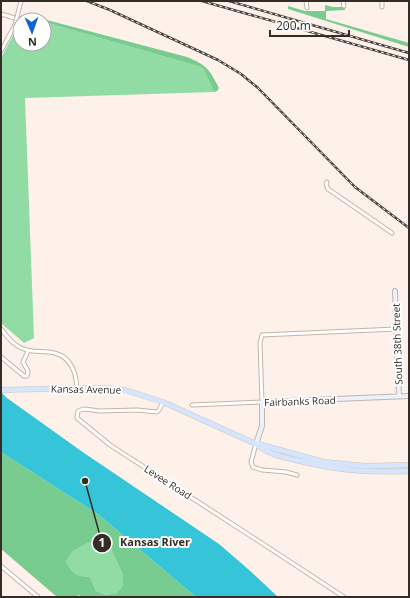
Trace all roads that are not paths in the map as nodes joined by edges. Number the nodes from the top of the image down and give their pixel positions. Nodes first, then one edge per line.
1 (21, 1) edge
2 (306, 1) edge
3 (343, 1) edge
4 (382, 1) edge
5 (344, 6) dead end
6 (382, 7) dead end
7 (307, 8) dead end
8 (1, 14) edge
9 (12, 17) edge
10 (1, 52) edge
11 (327, 182) dead end
12 (392, 233) dead end
13 (395, 291) dead end
14 (1, 329) edge
15 (396, 329) junction
16 (28, 351) junction
17 (1, 357) edge
18 (76, 388) junction
19 (1, 390) edge
20 (399, 396) junction
21 (409, 396) edge
22 (163, 402) junction
23 (262, 402) junction
24 (192, 405) dead end
25 (256, 444) junction
26 (409, 465) edge
27 (409, 471) edge
28 (297, 475) dead end
29 (1, 566) edge
30 (38, 597) edge
31 (344, 597) edge

1 - 10 street, bridge
2 - 7 street
3 - 5 street
4 - 6 street
8 - 9 street
11 - 12 street
13 - 15 street, South 38th Street
14 - 16 street
15 - 20 street, South 38th Street
15 - 23 street
16 - 17 street
16 - 18 street
18 - 19 main road, Kansas Avenue
18 - 22 main road, Kansas Avenue
20 - 21 street, Fairbanks Road
20 - 23 street, Fairbanks Road
22 - 25 main road, Kansas Avenue
22 - 31 street, Levee Road
23 - 24 street, Fairbanks Road
23 - 25 street
25 - 26 main road, Kansas Avenue
25 - 27 main road, Kansas Avenue
25 - 28 street
29 - 30 street

